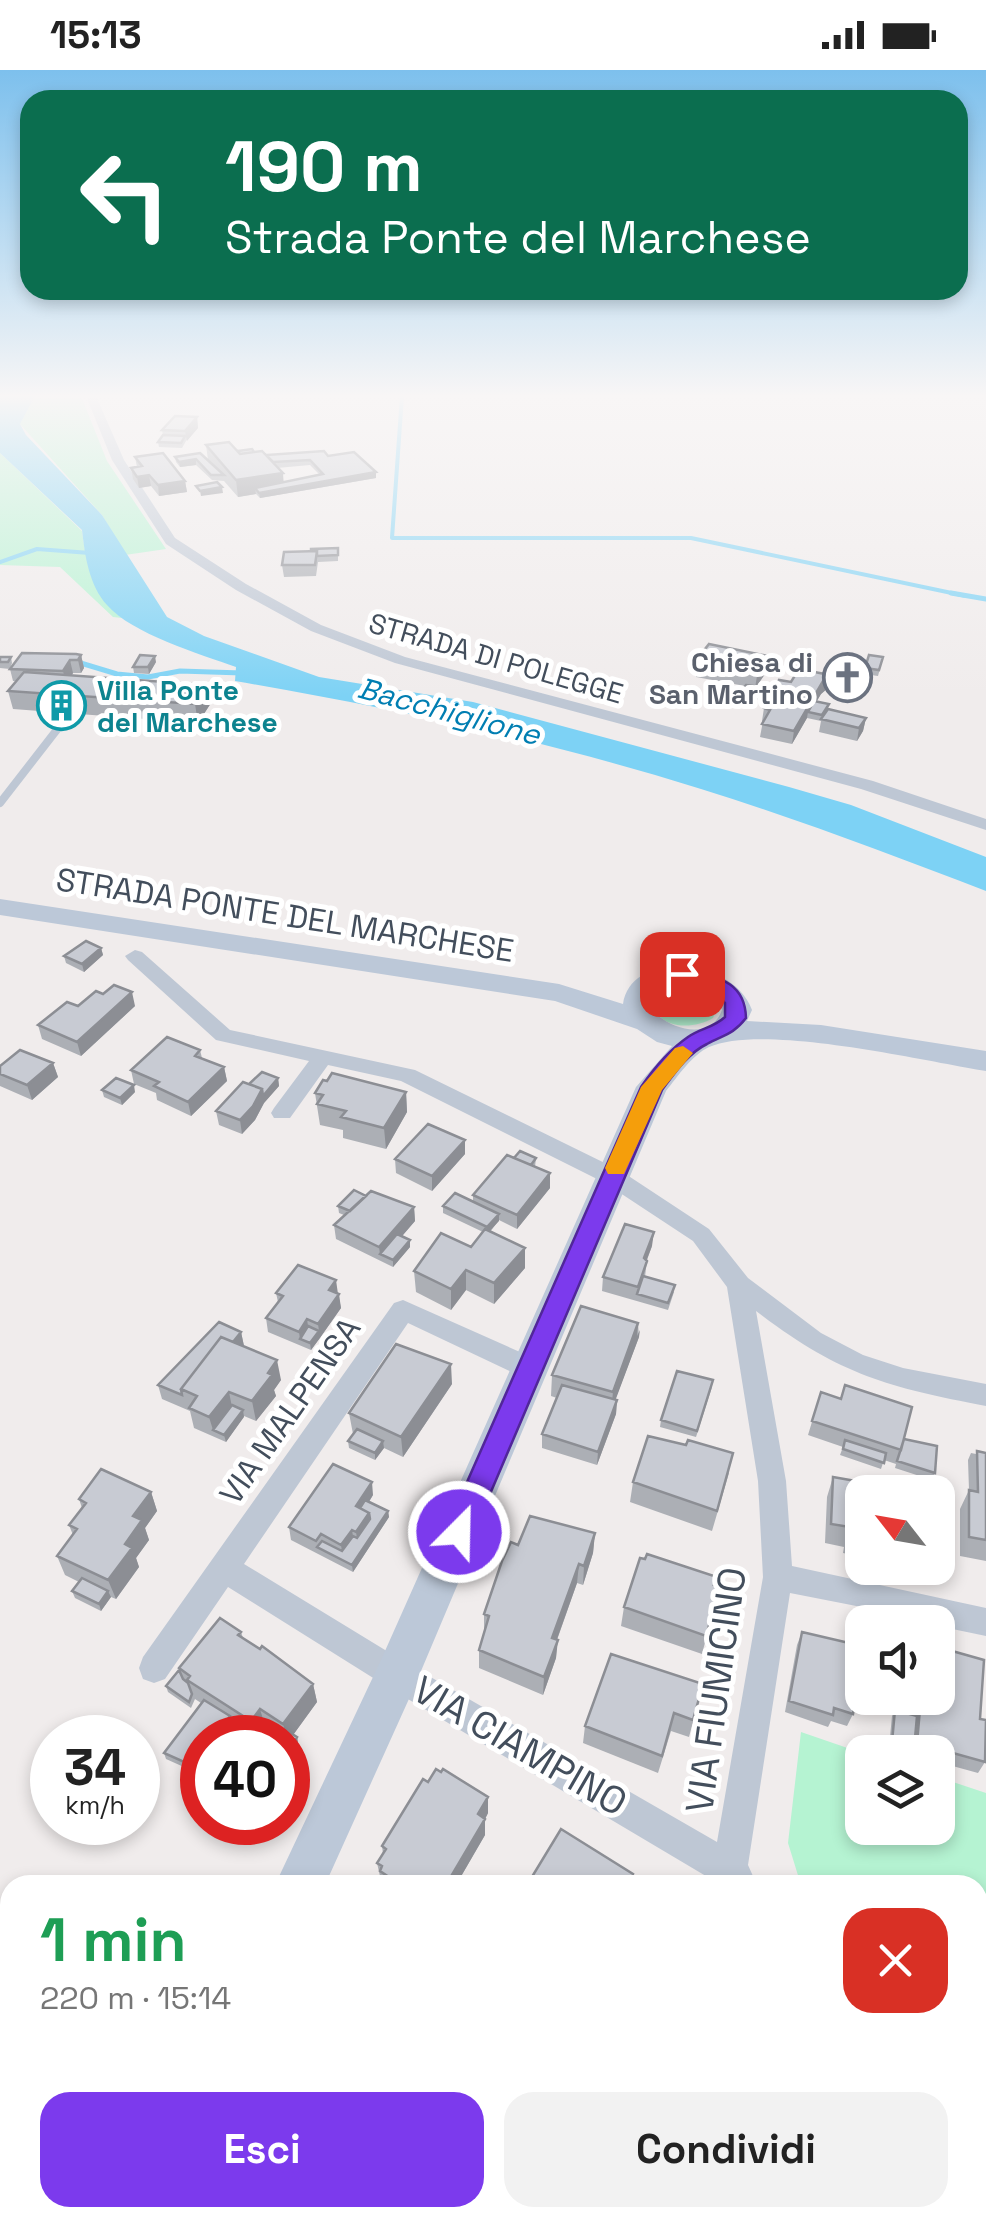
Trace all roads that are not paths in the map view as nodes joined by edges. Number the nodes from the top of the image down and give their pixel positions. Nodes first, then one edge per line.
1 (142, 497) edge
2 (66, 718) dead end
3 (0, 803) edge
4 (986, 825) edge
5 (0, 908) edge
6 (135, 956) dead end
7 (646, 985) junction
8 (559, 993) junction
9 (735, 1002) junction
10 (646, 1024) junction
11 (811, 1034) junction
12 (710, 1036) junction
13 (323, 1057) junction
14 (986, 1061) edge
15 (652, 1087) junction
16 (282, 1113) dead end
17 (613, 1176) junction
18 (738, 1285) junction
19 (529, 1368) junction
20 (986, 1395) edge
21 (224, 1568) junction
22 (778, 1578) junction
23 (986, 1622) edge
24 (154, 1668) dead end
25 (397, 1675) junction
26 (305, 1875) edge
27 (732, 1875) edge
28 (735, 1875) edge

1 - 4 street, STRADA DI POLEGGE
2 - 3 lane
5 - 8 main road, STRADA PONTE DEL MARCHESE
6 - 13 street, STRADA PONTE DEL MARCHESE
7 - 8 main road, STRADA PONTE DEL MARCHESE
7 - 9 main road, STRADA PONTE DEL MARCHESE
7 - 10 main road
8 - 10 main road, STRADA PONTE DEL MARCHESE
9 - 11 main road, STRADA PONTE DEL MARCHESE
9 - 12 main road
10 - 12 main road, STRADA PONTE DEL MARCHESE
10 - 15 main road
11 - 12 main road, STRADA PONTE DEL MARCHESE
11 - 14 main road, STRADA PONTE DEL MARCHESE
12 - 15 main road
13 - 16 street
13 - 17 street, STRADA PONTE DEL MARCHESE
15 - 17 main road
17 - 18 street, STRADA PONTE DEL MARCHESE
17 - 19 main road
18 - 20 street, STRADA PONTE DEL MARCHESE
18 - 22 street, VIA FIUMICINO
19 - 21 street, VIA MALPENSA
19 - 25 main road
21 - 24 street, VIA MALPENSA
21 - 25 street
22 - 23 street
22 - 28 street, VIA FIUMICINO
25 - 26 main road
25 - 27 street, VIA CIAMPINO

